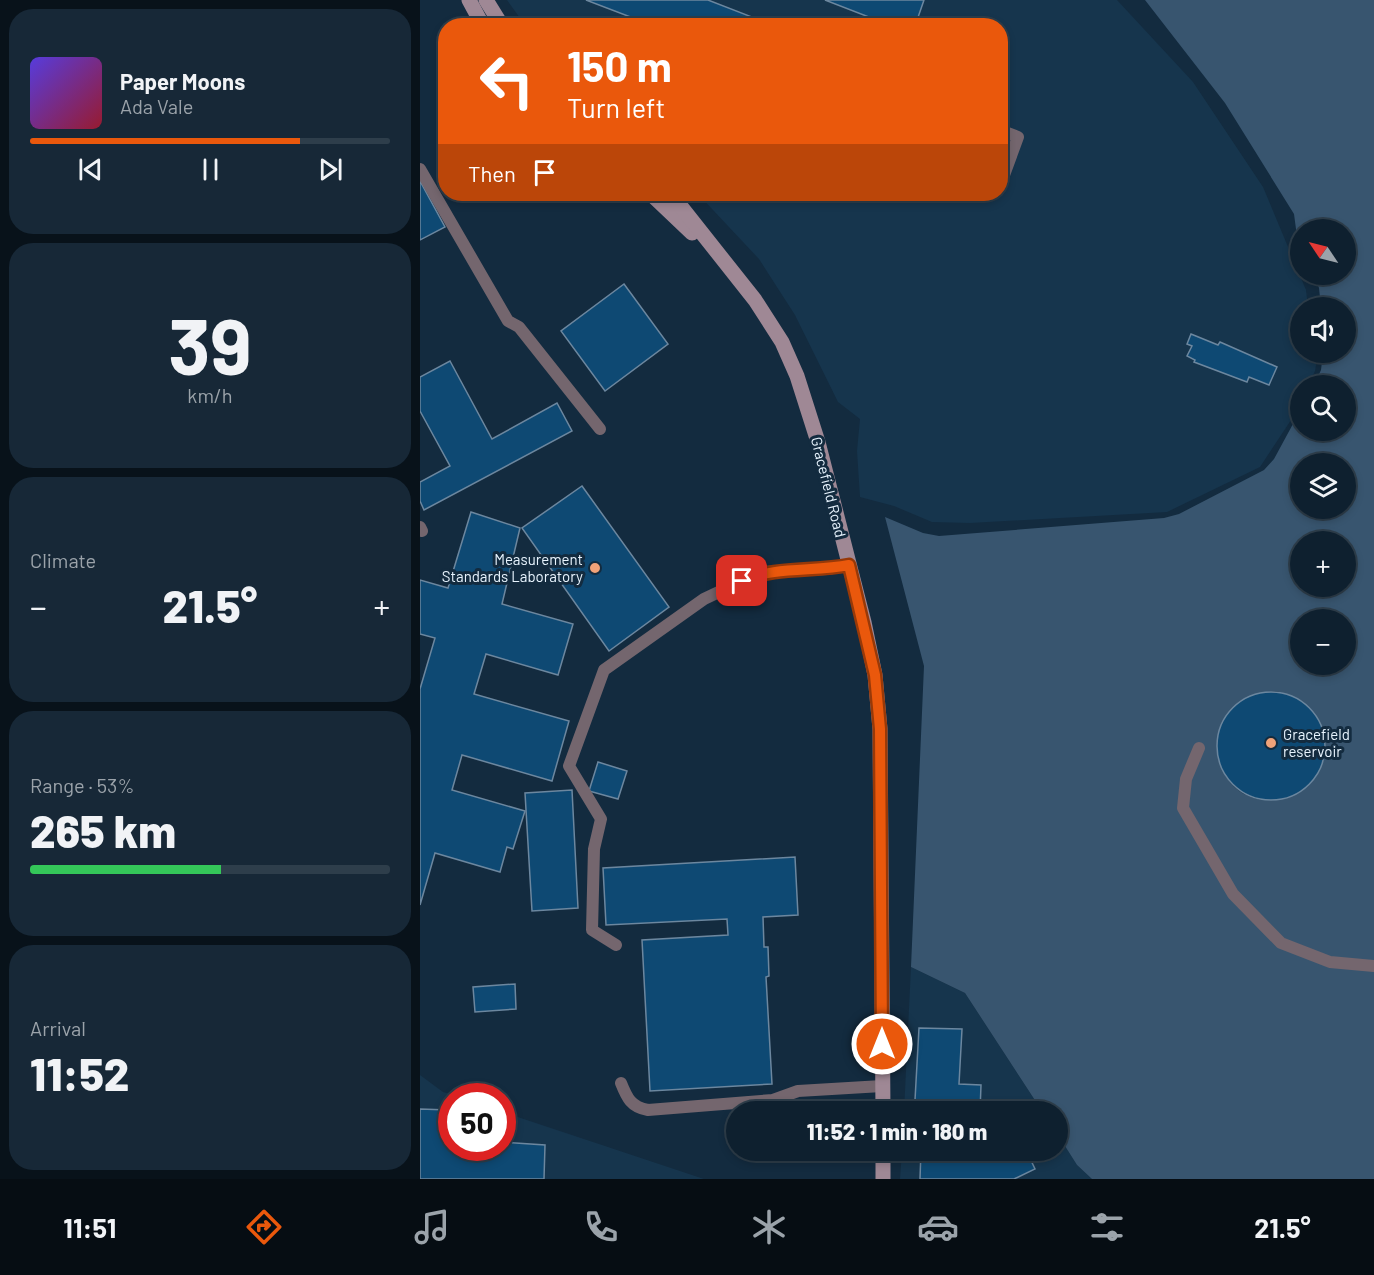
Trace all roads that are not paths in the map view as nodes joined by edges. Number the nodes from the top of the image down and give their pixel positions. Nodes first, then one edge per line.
1 (469, 0) edge
2 (486, 0) edge
3 (479, 18) edge
4 (497, 18) edge
5 (1008, 133) edge
6 (1008, 164) edge
7 (420, 169) edge
8 (438, 200) edge
9 (439, 201) edge
10 (658, 201) edge
11 (677, 201) edge
12 (735, 275) junction
13 (600, 429) dead end
14 (849, 565) junction
15 (1199, 747) dead end
16 (616, 945) dead end
17 (1374, 966) edge
18 (621, 1083) dead end
19 (882, 1086) junction
20 (883, 1101) edge
21 (883, 1161) edge
22 (883, 1179) edge

1 - 3 main road
2 - 4 main road
5 - 6 lane
7 - 8 lane
9 - 13 lane
10 - 12 main road
11 - 12 main road
12 - 14 main road, Gracefield Road
14 - 16 lane
14 - 19 main road, Gracefield Road
15 - 17 lane
18 - 19 lane
19 - 20 main road, Gracefield Road
21 - 22 main road

